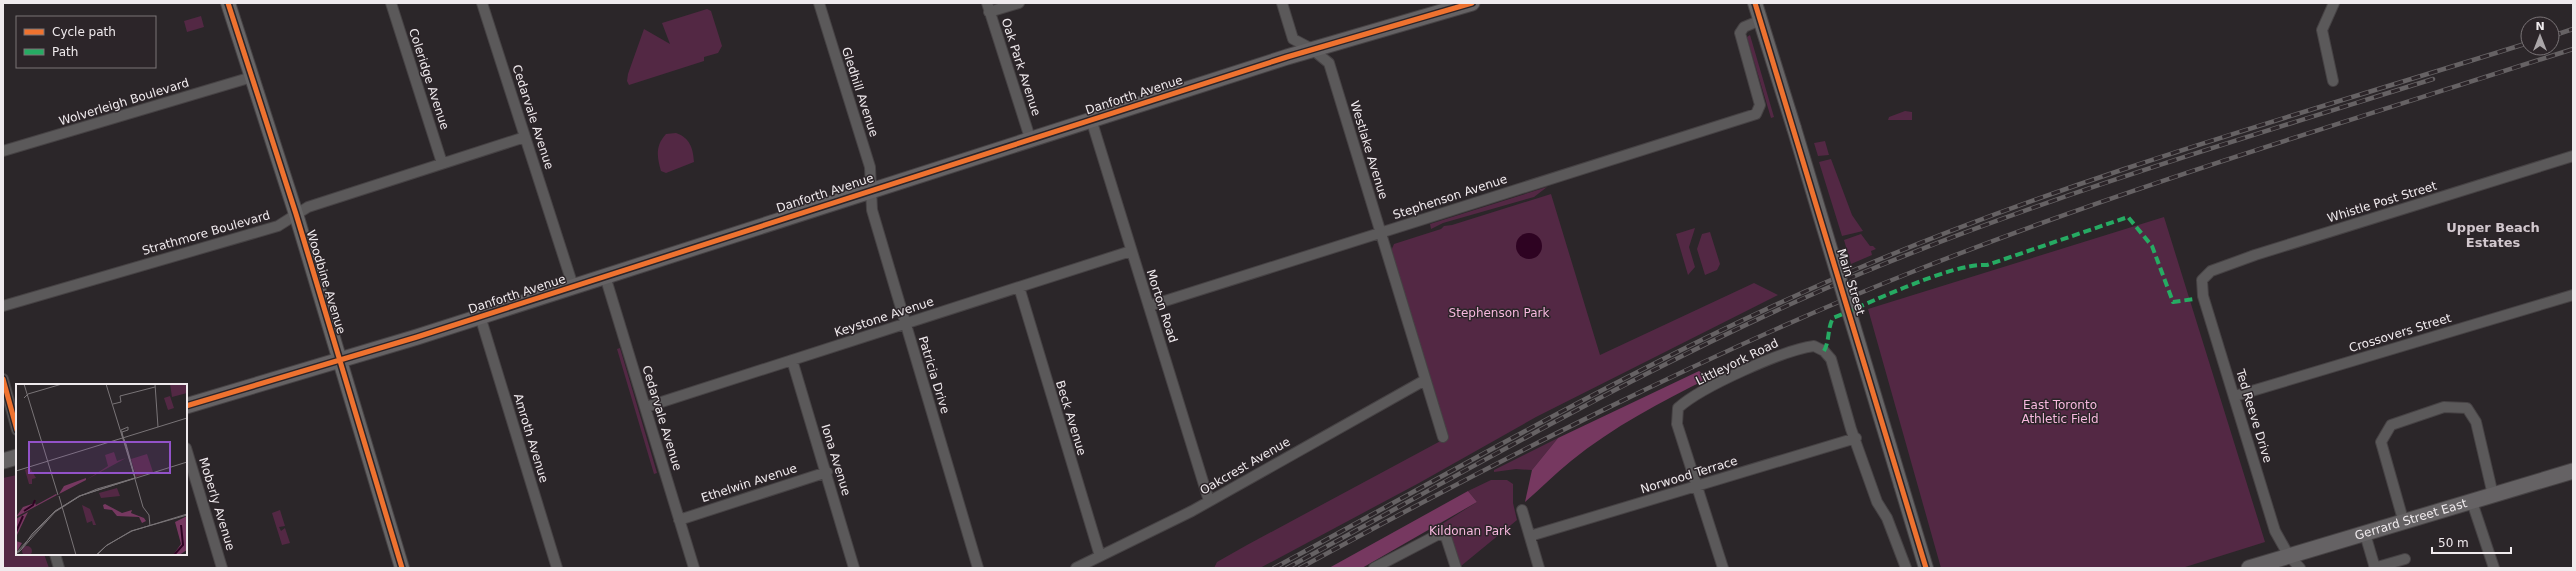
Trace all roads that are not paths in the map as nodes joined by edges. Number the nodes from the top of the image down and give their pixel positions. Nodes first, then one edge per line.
1 (228, 3) edge
2 (391, 3) edge
3 (482, 3) edge
4 (819, 3) edge
5 (1019, 3) edge
6 (1282, 3) edge
7 (1472, 3) edge
8 (1755, 3) edge
9 (2334, 3) edge
10 (988, 8) edge
11 (1761, 20) junction
12 (1312, 49) junction
13 (252, 77) junction
14 (2333, 81) dead end
15 (1091, 119) junction
16 (525, 137) junction
17 (1030, 138) junction
18 (3, 151) edge
19 (2573, 156) edge
20 (442, 163) junction
21 (871, 189) junction
22 (296, 214) junction
23 (1380, 233) junction
24 (1131, 251) junction
25 (605, 276) junction
26 (2202, 280) joint
27 (573, 286) junction
28 (1018, 287) junction
29 (2573, 295) edge
30 (3, 306) edge
31 (1149, 306) junction
32 (480, 316) junction
33 (905, 324) junction
34 (339, 359) junction
35 (792, 360) junction
36 (3, 379) edge
37 (1425, 380) junction
38 (2235, 396) junction
39 (187, 406) edge
40 (646, 407) junction
41 (16, 426) edge
42 (1443, 437) dead end
43 (1856, 438) junction
44 (187, 451) edge
45 (16, 457) edge
46 (3, 461) edge
47 (2573, 471) edge
48 (827, 472) junction
49 (1695, 486) junction
50 (2493, 495) junction
51 (1209, 501) junction
52 (2472, 502) junction
53 (1522, 510) dead end
54 (1911, 519) junction
55 (679, 520) junction
56 (2404, 523) junction
57 (2365, 534) junction
58 (1530, 536) junction
59 (55, 555) edge
60 (1100, 556) junction
61 (2289, 556) junction
62 (2405, 559) dead end
63 (60, 568) edge
64 (222, 568) edge
65 (402, 568) edge
66 (557, 568) edge
67 (694, 568) edge
68 (854, 568) edge
69 (978, 568) edge
70 (1076, 568) edge
71 (1374, 568) edge
72 (1456, 568) edge
73 (1539, 568) edge
74 (1723, 568) edge
75 (1906, 568) edge
76 (1916, 568) edge
77 (1926, 568) edge
78 (2248, 568) edge
79 (2300, 568) edge
80 (2374, 568) edge
81 (2494, 568) edge

1 - 13 street, Woodbine Avenue
2 - 20 street, Coleridge Avenue
3 - 16 street, Cedarvale Avenue
4 - 21 street, Gledhill Avenue
5 - 10 street
6 - 12 street, Westlake Avenue
7 - 12 main road, Danforth Avenue
8 - 11 street, Main Street
9 - 14 street
10 - 17 street, Oak Park Avenue
11 - 23 street, Stephenson Avenue
11 - 54 street, Main Street, bridge
12 - 15 main road, Danforth Avenue
12 - 23 street, Westlake Avenue
13 - 18 street, Wolverleigh Boulevard
13 - 22 street, Woodbine Avenue
15 - 17 main road, Danforth Avenue
15 - 24 street, Morton Road
16 - 20 street, Strathmore Boulevard
16 - 27 street, Cedarvale Avenue
17 - 21 main road, Danforth Avenue
19 - 26 street, Whistle Post Street
20 - 22 street, Strathmore Boulevard
21 - 25 main road, Danforth Avenue
21 - 33 street, Patricia Drive
22 - 30 street, Strathmore Boulevard
22 - 34 street, Woodbine Avenue
23 - 31 street, Stephenson Avenue
23 - 37 street, Westlake Avenue
24 - 28 street, Keystone Avenue
24 - 31 street, Morton Road
25 - 27 main road, Danforth Avenue
25 - 40 street, Cedarvale Avenue
26 - 38 street, Ted Reeve Drive
27 - 32 main road, Danforth Avenue
28 - 33 street, Keystone Avenue
28 - 60 street, Beck Avenue
29 - 38 street, Crossovers Street
31 - 51 street, Morton Road
32 - 34 main road, Danforth Avenue
32 - 66 street, Amroth Avenue
33 - 35 street, Keystone Avenue
33 - 69 street, Patricia Drive
34 - 39 main road, Danforth Avenue
34 - 65 street, Woodbine Avenue
35 - 40 street, Keystone Avenue
35 - 48 street, Iona Avenue
36 - 41 street
37 - 42 street, Westlake Avenue
37 - 51 street, Oakcrest Avenue
38 - 61 street, Ted Reeve Drive
40 - 55 street, Cedarvale Avenue
43 - 49 street, Norwood Terrace
43 - 49 street, Littleyork Road
43 - 75 street
44 - 64 street, Moberly Avenue
45 - 46 main road
47 - 50 main road, Gerrard Street East
48 - 55 street, Ethelwin Avenue
48 - 68 street, Iona Avenue
49 - 58 street, Norwood Terrace
49 - 74 street
50 - 52 main road, Gerrard Street East
50 - 56 street
51 - 60 street, Oakcrest Avenue
52 - 56 main road, Gerrard Street East
52 - 81 street
53 - 58 street
54 - 76 street, Main Street
54 - 77 street, Main Street
55 - 67 street, Cedarvale Avenue
56 - 57 main road, Gerrard Street East
57 - 61 main road, Gerrard Street East
57 - 80 street
58 - 73 street
59 - 63 street
60 - 70 street, Oakcrest Avenue
61 - 78 main road, Gerrard Street East
61 - 79 street, Ted Reeve Drive
62 - 80 street
71 - 72 street

